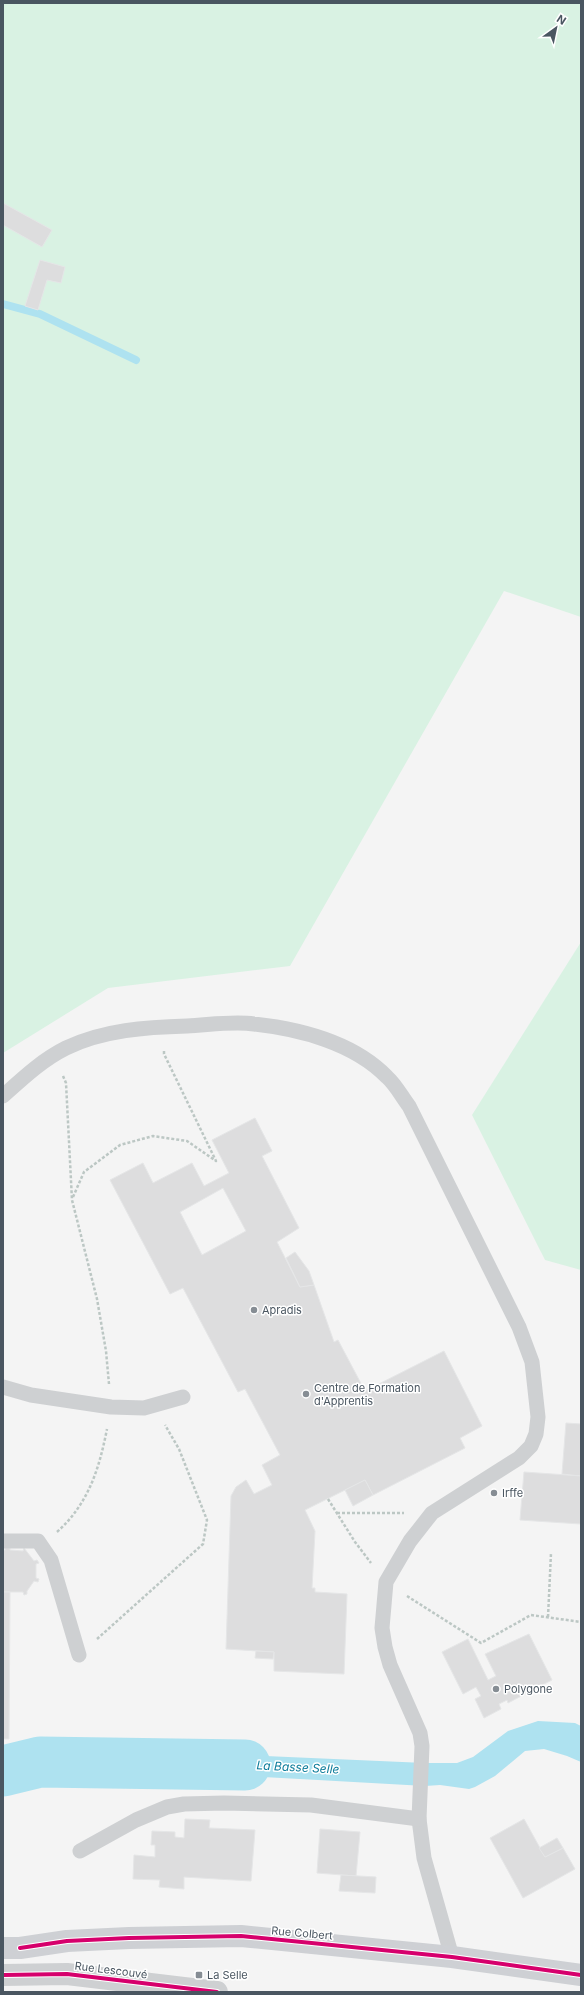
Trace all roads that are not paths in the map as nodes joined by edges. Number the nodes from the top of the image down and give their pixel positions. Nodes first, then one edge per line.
1 (3, 1096) edge
2 (3, 1387) edge
3 (183, 1397) dead end
4 (3, 1542) edge
5 (79, 1655) road end
6 (420, 1820) junction
7 (80, 1851) dead end
8 (9, 1945) edge
9 (452, 1957) junction
10 (66, 1974) junction
11 (3, 1975) edge
12 (581, 1975) edge
13 (216, 1992) edge

1 - 6 lane
2 - 3 lane
4 - 5 lane
6 - 7 lane
6 - 9 lane
8 - 9 street, Rue Colbert
8 - 10 street, Rue Lescouvé
9 - 12 street, Rue Colbert
10 - 11 street, Rue Lescouvé
10 - 13 street, Rue Lescouvé

